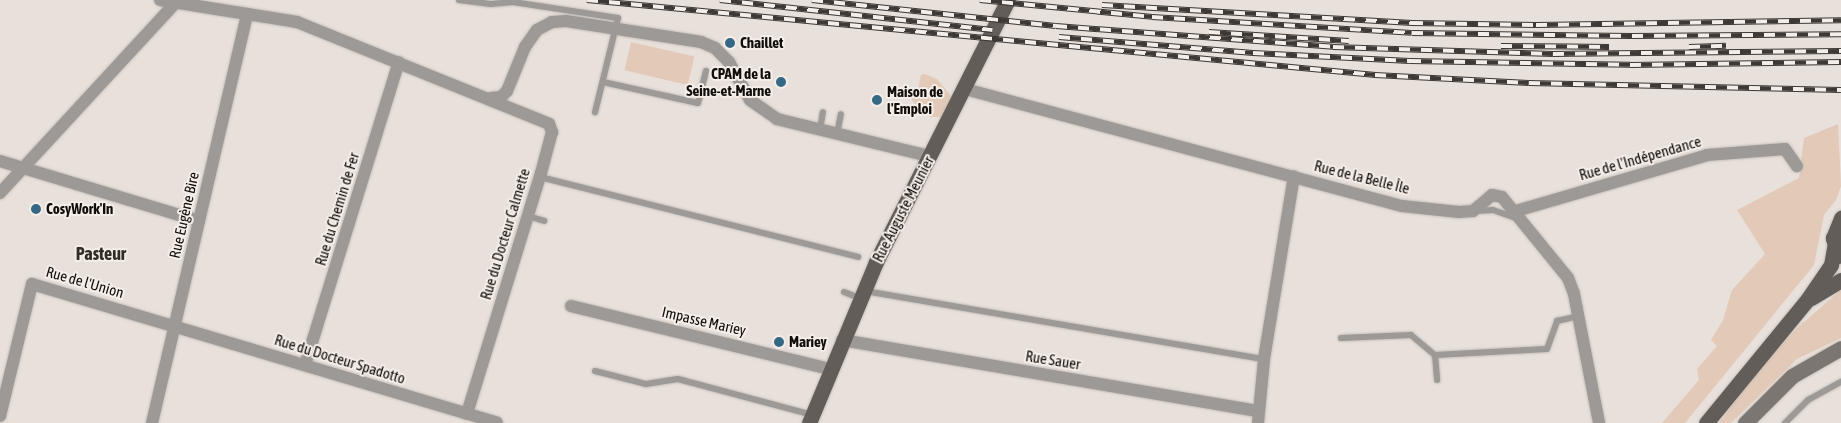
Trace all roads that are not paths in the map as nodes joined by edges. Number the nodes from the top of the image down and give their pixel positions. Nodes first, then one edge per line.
1 (160, 0) edge
2 (460, 0) edge
3 (1008, 0) edge
4 (176, 2) junction
5 (247, 14) junction
6 (616, 28) junction
7 (399, 62) junction
8 (706, 71) dead end
9 (603, 82) junction
10 (965, 90) junction
11 (491, 98) junction
12 (595, 112) dead end
13 (823, 112) dead end
14 (841, 114) dead end
15 (820, 130) junction
16 (837, 134) junction
17 (929, 156) junction
18 (0, 161) edge
19 (1796, 166) dead end
20 (23, 168) junction
21 (1294, 176) junction
22 (540, 177) junction
23 (0, 193) edge
24 (1517, 215) junction
25 (528, 216) junction
26 (1841, 218) edge
27 (199, 221) junction
28 (544, 221) dead end
29 (1838, 254) edge
30 (858, 257) dead end
31 (1841, 280) edge
32 (844, 292) dead end
33 (862, 294) junction
34 (1808, 300) junction
35 (571, 306) dead end
36 (1579, 316) junction
37 (174, 325) junction
38 (1340, 338) dead end
39 (842, 340) junction
40 (1839, 352) edge
41 (1435, 355) junction
42 (1264, 359) junction
43 (305, 365) junction
44 (830, 369) junction
45 (595, 371) dead end
46 (1437, 380) dead end
47 (1841, 382) edge
48 (467, 414) junction
49 (0, 416) edge
50 (1258, 417) edge
51 (811, 419) edge
52 (152, 423) edge
53 (497, 423) edge
54 (1599, 423) edge
55 (1707, 423) edge
56 (1745, 423) edge
57 (1785, 423) edge

1 - 4 street, Rue du Docteur Calmette
2 - 6 lane
3 - 10 main road, Rue Auguste Meunier
4 - 5 street, Rue du Docteur Calmette
4 - 20 street
5 - 7 street, Rue du Docteur Calmette
5 - 27 street, Rue Eugène Bire
6 - 9 lane
6 - 11 street
6 - 15 street
7 - 11 street, Rue du Docteur Calmette
7 - 43 street, Rue du Chemin de Fer
8 - 9 lane
9 - 12 lane
10 - 17 main road, Rue Auguste Meunier
10 - 21 street, Rue de la Belle Île
11 - 22 street, Rue du Docteur Calmette
13 - 15 lane
14 - 16 lane
15 - 16 street
16 - 17 street
17 - 33 main road, Rue Auguste Meunier
18 - 20 street
19 - 24 street, Rue de l'Indépendance
20 - 23 street
20 - 27 street
21 - 24 street, Rue de la Belle Île
21 - 42 street
22 - 25 street, Rue du Docteur Calmette
22 - 30 lane
24 - 36 street, Rue de la Belle Île
25 - 28 lane
25 - 48 street, Rue du Docteur Calmette
26 - 29 main road
27 - 37 street, Rue Eugène Bire
29 - 34 main road
31 - 34 main road
32 - 33 lane
33 - 39 main road, Rue Auguste Meunier
33 - 42 lane
34 - 55 main road
35 - 44 street, Impasse Mariey
36 - 41 lane
36 - 54 street, Rue de la Belle Île
37 - 43 street, Rue du Docteur Spadotto
37 - 49 street, Rue de l'Union
37 - 52 street, Rue Eugène Bire
38 - 41 lane
39 - 44 main road, Rue Auguste Meunier
39 - 50 street, Rue Sauer
40 - 56 street
41 - 46 lane
42 - 50 street
43 - 48 street, Rue du Docteur Spadotto
44 - 51 main road, Rue Auguste Meunier
45 - 51 lane
47 - 57 lane
48 - 53 street, Rue du Docteur Spadotto

